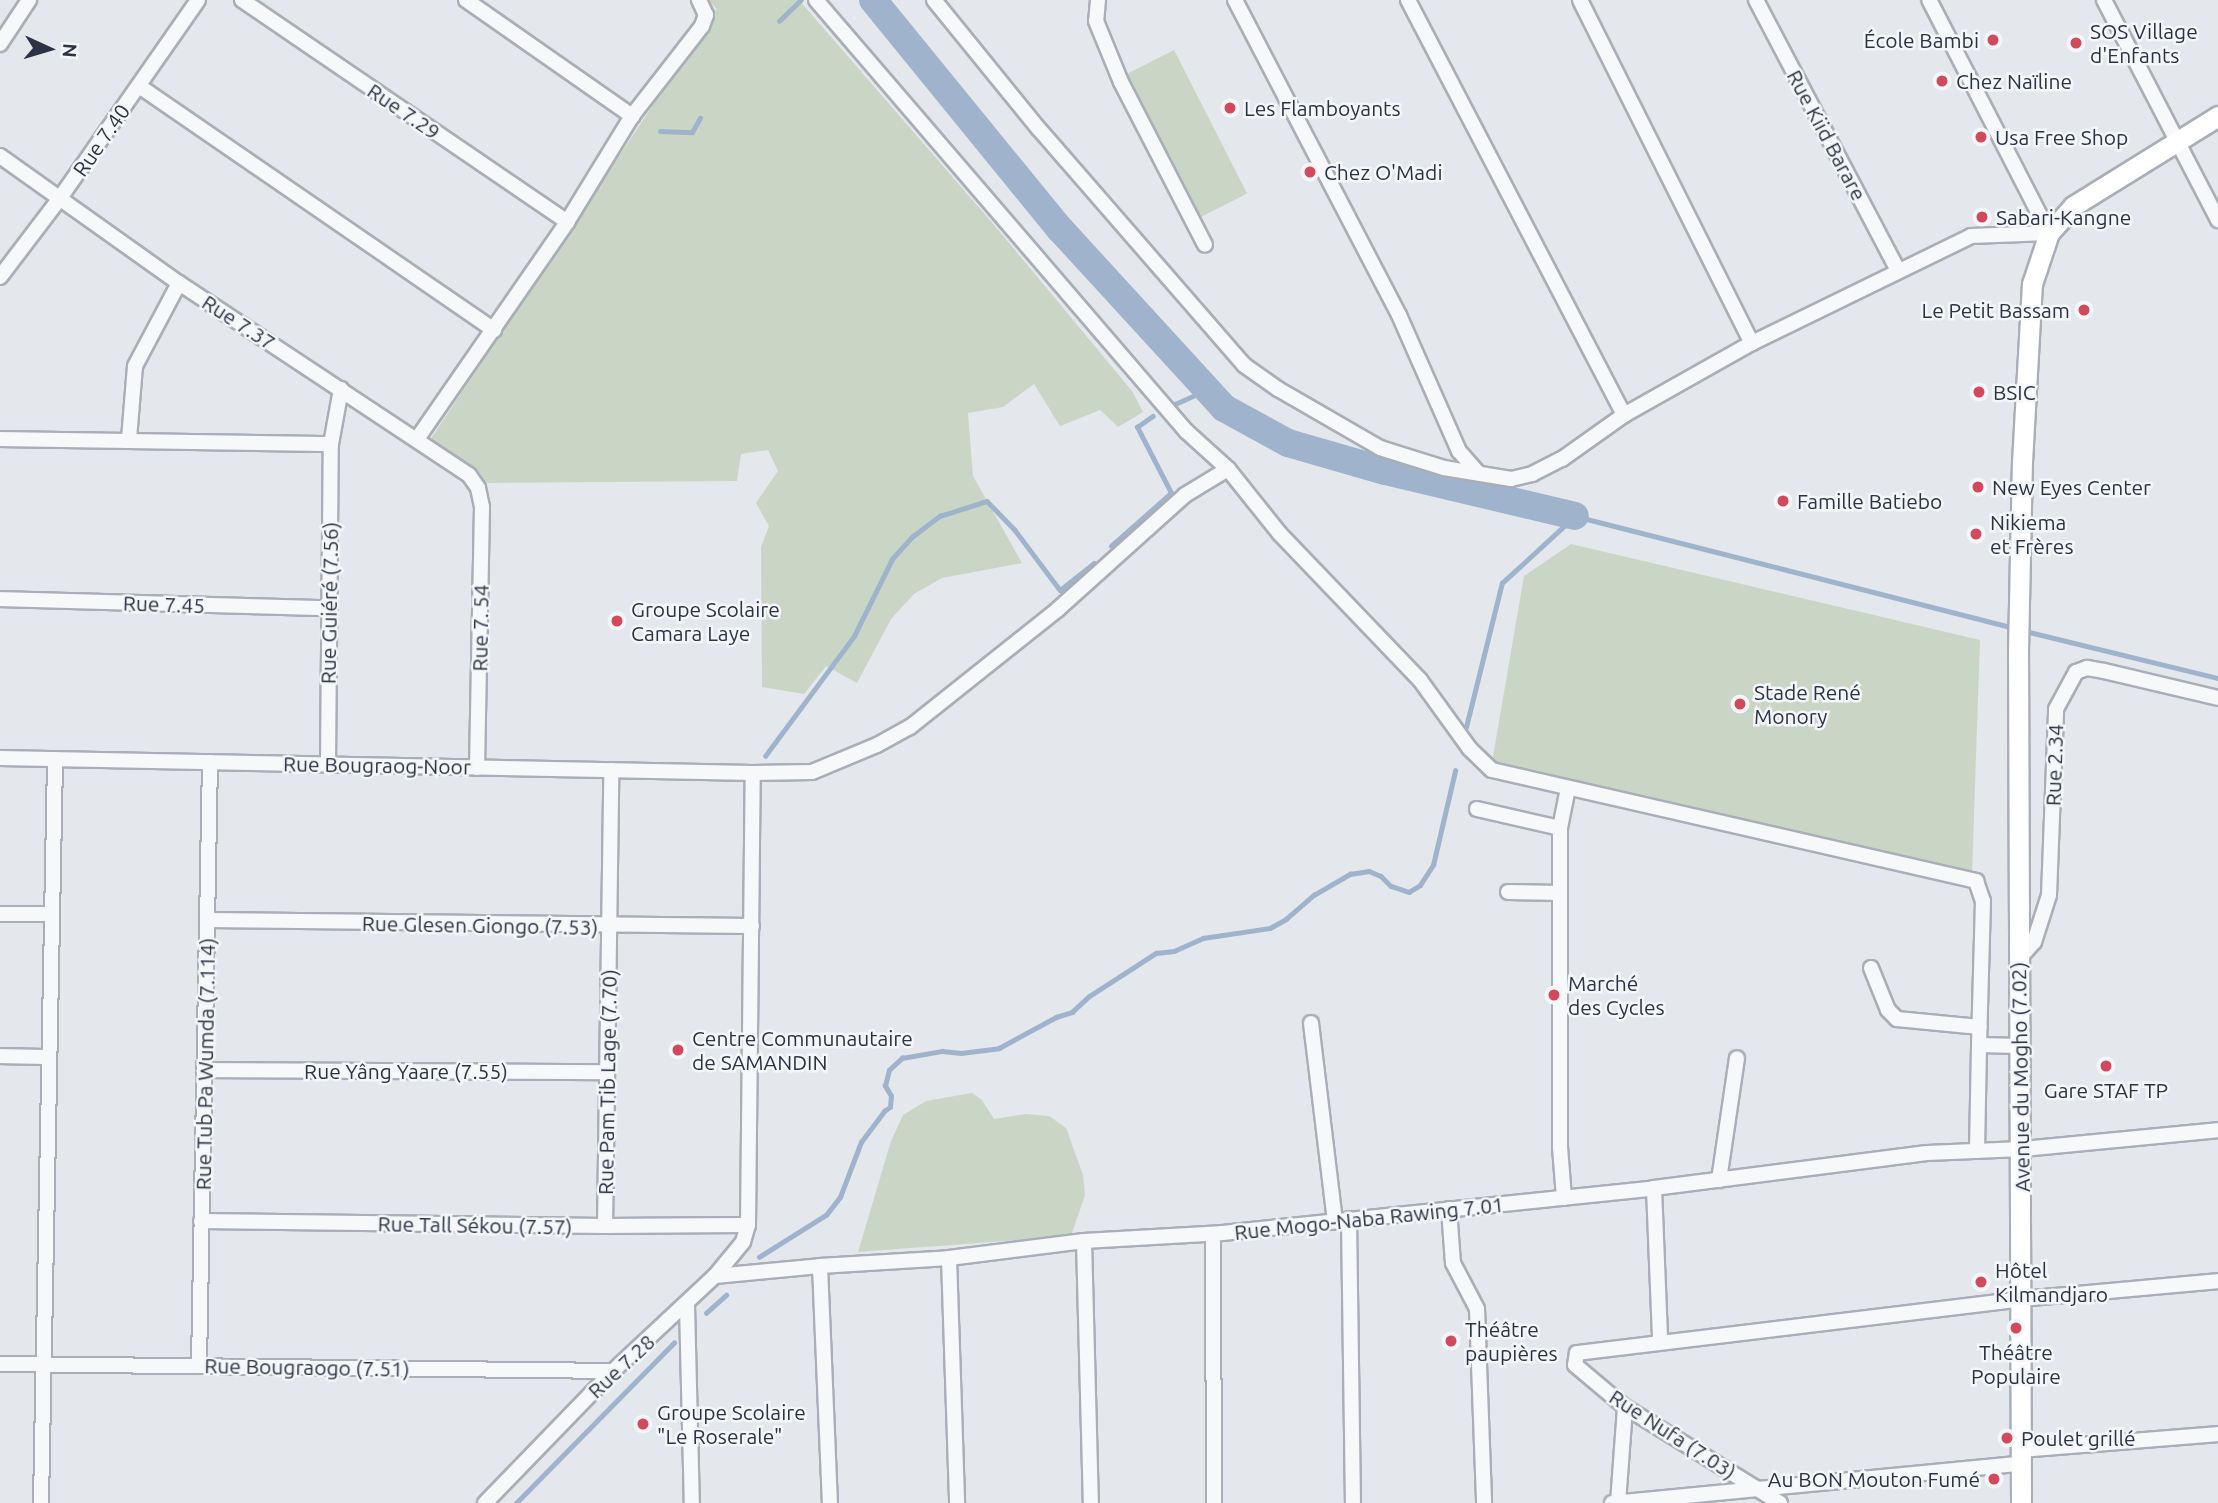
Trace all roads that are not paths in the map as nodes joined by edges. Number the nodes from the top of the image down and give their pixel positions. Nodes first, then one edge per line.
1 (29, 0) edge
2 (198, 0) edge
3 (242, 0) edge
4 (466, 0) edge
5 (699, 0) edge
6 (816, 0) edge
7 (934, 0) edge
8 (1098, 0) edge
9 (1235, 0) edge
10 (1408, 0) edge
11 (1580, 0) edge
12 (1756, 0) edge
13 (1929, 0) edge
14 (2104, 0) edge
15 (0, 44) edge
16 (139, 86) junction
17 (632, 116) junction
18 (2218, 116) edge
19 (2178, 140) junction
20 (0, 156) edge
21 (60, 198) junction
22 (2218, 220) edge
23 (567, 222) junction
24 (2049, 233) junction
25 (1205, 245) dead end
26 (1898, 271) junction
27 (0, 277) edge
28 (179, 283) junction
29 (494, 330) junction
30 (1752, 343) junction
31 (341, 389) junction
32 (1623, 415) junction
33 (0, 439) edge
34 (129, 439) junction
35 (417, 439) junction
36 (331, 444) junction
37 (1228, 469) junction
38 (1479, 474) junction
39 (478, 488) joint
40 (0, 599) edge
41 (329, 608) junction
42 (2218, 698) edge
43 (0, 758) edge
44 (55, 759) junction
45 (210, 762) junction
46 (328, 763) junction
47 (478, 768) junction
48 (611, 770) junction
49 (754, 773) junction
50 (1568, 788) junction
51 (1476, 809) dead end
52 (1560, 828) junction
53 (1508, 892) dead end
54 (1560, 893) junction
55 (0, 914) edge
56 (52, 914) junction
57 (208, 920) junction
58 (752, 926) junction
59 (608, 927) junction
60 (2019, 960) junction
61 (1871, 968) dead end
62 (1311, 1023) dead end
63 (1980, 1027) junction
64 (1979, 1045) junction
65 (2019, 1046) junction
66 (0, 1056) edge
67 (49, 1056) junction
68 (1737, 1058) dead end
69 (205, 1070) junction
70 (607, 1072) junction
71 (2218, 1130) edge
72 (2022, 1149) junction
73 (1977, 1151) junction
74 (1719, 1180) junction
75 (1654, 1188) junction
76 (1564, 1198) junction
77 (1449, 1209) junction
78 (1342, 1220) junction
79 (201, 1221) junction
80 (748, 1224) junction
81 (606, 1226) junction
82 (1213, 1234) junction
83 (1084, 1241) junction
84 (949, 1258) junction
85 (820, 1266) junction
86 (715, 1276) junction
87 (2218, 1281) edge
88 (2021, 1299) junction
89 (687, 1305) junction
90 (1660, 1340) junction
91 (0, 1364) edge
92 (44, 1364) junction
93 (199, 1366) junction
94 (613, 1371) junction
95 (1625, 1407) junction
96 (2218, 1434) edge
97 (2021, 1457) junction
98 (1754, 1494) edge
99 (41, 1503) edge
100 (485, 1503) edge
101 (692, 1503) edge
102 (830, 1503) edge
103 (957, 1503) edge
104 (1091, 1503) edge
105 (1213, 1503) edge
106 (1353, 1503) edge
107 (1485, 1503) edge
108 (1612, 1503) edge
109 (1618, 1503) edge
110 (1780, 1503) edge
111 (2021, 1503) edge

1 - 15 street
2 - 16 street, Rue 7.40
3 - 23 street, Rue 7.29
4 - 17 street
5 - 17 street
6 - 37 street
7 - 38 street
8 - 25 street
9 - 38 street
10 - 32 street
11 - 30 street
12 - 26 street, Rue Kiid Barare
13 - 24 street
14 - 19 street
16 - 21 street, Rue 7.40
16 - 29 street
17 - 23 street
18 - 19 main road
19 - 22 street
19 - 24 main road
20 - 21 street, Rue 7.37
21 - 27 street, Rue 7.40
21 - 28 street, Rue 7.37
23 - 29 street
24 - 26 street
24 - 60 main road, Avenue du Mogho (7.02)
26 - 30 street
28 - 31 street, Rue 7.37
28 - 34 street
29 - 35 street
30 - 32 street
31 - 35 street, Rue 7.37
31 - 36 street, Rue Guiéré (7.56)
32 - 38 street
33 - 34 street
34 - 36 street
35 - 39 street, Rue 7.37
36 - 41 street, Rue Guiéré (7.56)
37 - 49 street, Rue Bougraog-Noor
37 - 50 street
39 - 47 street, Rue 7. 54
40 - 41 street, Rue 7.45
41 - 46 street, Rue Guiéré (7.56)
42 - 60 street, Rue 2.34
43 - 44 street, Rue Bougraog-Noor
44 - 45 street, Rue Bougraog-Noor
44 - 56 street
45 - 46 street, Rue Bougraog-Noor
45 - 57 street, Rue Tub Pa Wumda (7.114)
46 - 47 street, Rue Bougraog-Noor
47 - 48 street, Rue Bougraog-Noor
48 - 49 street, Rue Bougraog-Noor
48 - 59 street, Rue Pam Tib Lage (7.70)
49 - 58 street
50 - 52 street
50 - 63 street
51 - 52 street
52 - 54 street
53 - 54 street
54 - 76 street
55 - 56 street
56 - 67 street
57 - 59 street, Rue Glesen Giongo (7.53)
57 - 69 street, Rue Tub Pa Wumda (7.114)
58 - 59 street, Rue Glesen Giongo (7.53)
58 - 80 street
59 - 70 street, Rue Pam Tib Lage (7.70)
60 - 65 main road, Avenue du Mogho (7.02)
61 - 63 street
62 - 78 street
63 - 64 street
64 - 65 street
64 - 73 street
65 - 72 main road, Avenue du Mogho (7.02)
66 - 67 street
67 - 92 street
68 - 74 street
69 - 70 street, Rue Yâng Yaare (7.55)
69 - 79 street, Rue Tub Pa Wumda (7.114)
70 - 81 street, Rue Pam Tib Lage (7.70)
71 - 72 street, Rue Mogo-Naba Rawing 7.01
72 - 73 street, Rue Mogo-Naba Rawing 7.01
72 - 88 main road, Avenue du Mogho (7.02)
73 - 74 street, Rue Mogo-Naba Rawing 7.01
74 - 75 street, Rue Mogo-Naba Rawing 7.01
75 - 76 street, Rue Mogo-Naba Rawing 7.01
75 - 90 street
76 - 77 street, Rue Mogo-Naba Rawing 7.01
77 - 78 street, Rue Mogo-Naba Rawing 7.01
77 - 107 street
78 - 82 street, Rue Mogo-Naba Rawing 7.01
78 - 106 street
79 - 81 street, Rue Tall Sékou (7.57)
79 - 93 street, Rue Tub Pa Wumda (7.114)
80 - 81 street, Rue Tall Sékou (7.57)
80 - 86 street, Rue 7.28
82 - 83 street, Rue Mogo-Naba Rawing 7.01
82 - 105 street
83 - 84 street, Rue Mogo-Naba Rawing 7.01
83 - 104 street
84 - 85 street, Rue Mogo-Naba Rawing 7.01
84 - 103 street
85 - 86 street, Rue Mogo-Naba Rawing 7.01
85 - 102 street
86 - 89 street, Rue 7.28
87 - 88 street
88 - 90 street
88 - 97 main road, Avenue du Mogho (7.02)
89 - 94 street, Rue 7.28
89 - 101 street
90 - 95 street, Rue Nufa (7.03)
91 - 92 street, Rue Bougraogo (7.51)
92 - 93 street, Rue Bougraogo (7.51)
92 - 99 street
93 - 94 street, Rue Bougraogo (7.51)
94 - 100 street, Rue 7.28
95 - 98 street, Rue Nufa (7.03)
95 - 109 street
96 - 97 street
97 - 98 street
97 - 111 main road, Avenue du Mogho (7.02)
98 - 109 street
98 - 110 street, Rue Nufa (7.03)
108 - 109 street

